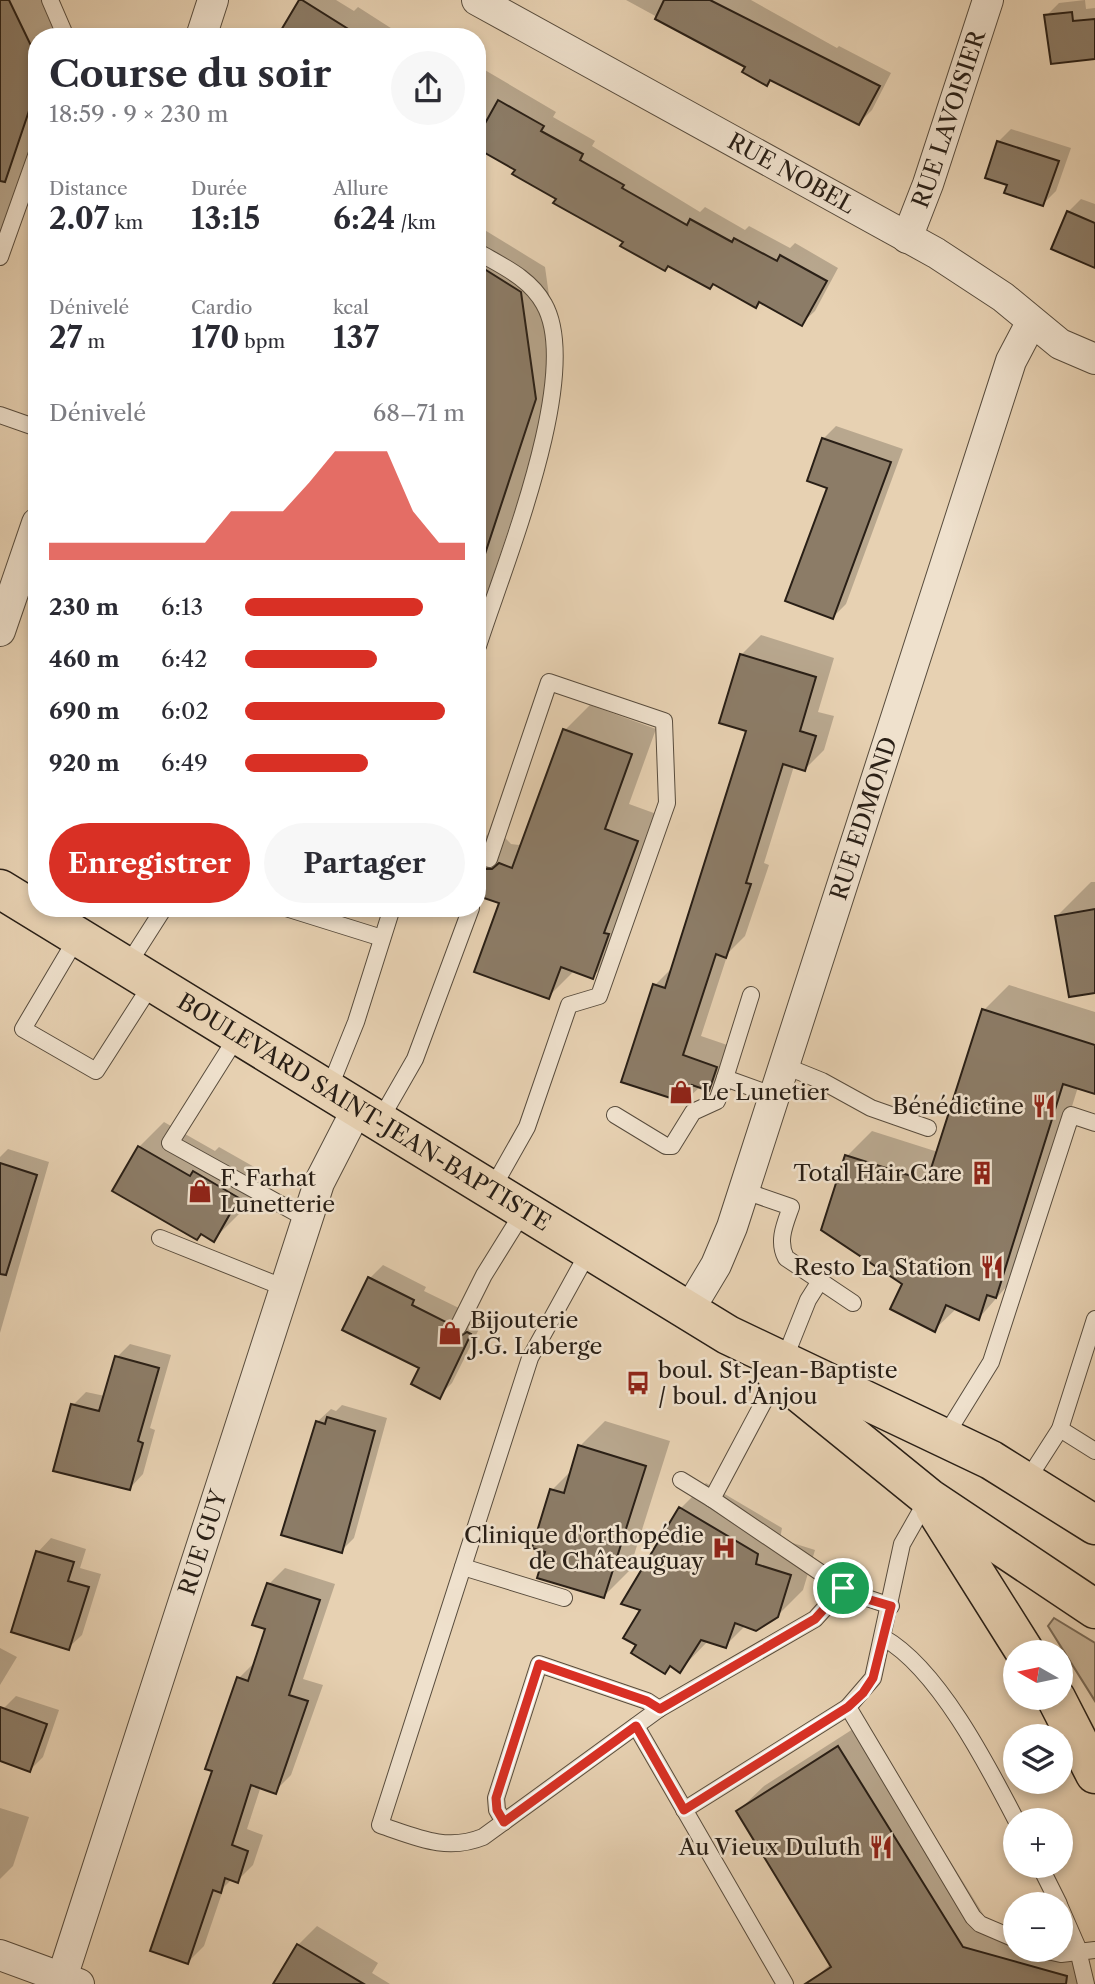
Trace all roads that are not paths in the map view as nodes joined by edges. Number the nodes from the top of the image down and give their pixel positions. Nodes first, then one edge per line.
1 (50, 0) edge
2 (213, 0) edge
3 (477, 0) edge
4 (988, 0) edge
5 (62, 28) edge
6 (204, 28) edge
7 (28, 178) edge
8 (907, 238) junction
9 (0, 257) edge
10 (486, 257) edge
11 (1031, 323) junction
12 (1095, 359) edge
13 (0, 415) edge
14 (28, 425) edge
15 (26, 587) edge
16 (486, 621) edge
17 (0, 631) edge
18 (489, 859) dead end
19 (0, 889) edge
20 (28, 906) edge
21 (46, 917) edge
22 (161, 917) edge
23 (315, 917) edge
24 (389, 917) edge
25 (468, 917) edge
26 (78, 936) junction
27 (382, 938) junction
28 (140, 974) junction
29 (751, 995) dead end
30 (238, 1034) junction
31 (785, 1066) junction
32 (725, 1078) junction
33 (775, 1096) junction
34 (355, 1105) junction
35 (614, 1115) dead end
36 (1095, 1123) edge
37 (928, 1128) dead end
38 (492, 1189) junction
39 (745, 1191) junction
40 (525, 1209) junction
41 (307, 1219) junction
42 (160, 1238) dead end
43 (590, 1248) junction
44 (820, 1281) junction
45 (285, 1288) junction
46 (853, 1303) dead end
47 (689, 1310) junction
48 (1095, 1319) edge
49 (458, 1328) dead end
50 (781, 1368) junction
51 (1060, 1429) junction
52 (944, 1438) junction
53 (1095, 1451) edge
54 (681, 1479) dead end
55 (1026, 1482) junction
56 (929, 1498) junction
57 (712, 1499) junction
58 (1095, 1525) edge
59 (463, 1567) junction
60 (843, 1588) junction
61 (564, 1598) dead end
62 (891, 1606) junction
63 (1095, 1608) edge
64 (884, 1637) junction
65 (1018, 1640) edge
66 (848, 1707) junction
67 (660, 1709) junction
68 (1062, 1710) edge
69 (636, 1726) junction
70 (1095, 1774) edge
71 (1010, 1808) edge
72 (684, 1810) junction
73 (504, 1822) junction
74 (1073, 1927) edge
75 (1003, 1934) edge
76 (1087, 1951) edge
77 (0, 1955) edge
78 (67, 1982) edge
79 (785, 1984) edge
80 (1086, 1984) edge

1 - 5 lane
2 - 6 street
3 - 8 street, RUE NOBEL
4 - 8 street, RUE LAVOISIER
7 - 9 lane
8 - 11 street, RUE NOBEL
10 - 16 lane
11 - 12 street, RUE NOBEL
11 - 31 street, RUE EDMOND
13 - 14 lane
15 - 17 street
18 - 38 lane
19 - 20 highway, BOULEVARD SAINT-JEAN-BAPTISTE
21 - 26 highway, BOULEVARD SAINT-JEAN-BAPTISTE
22 - 28 lane
23 - 27 lane
24 - 27 lane
25 - 34 lane
26 - 28 highway, BOULEVARD SAINT-JEAN-BAPTISTE
26 - 28 lane
27 - 34 lane
28 - 30 highway, BOULEVARD SAINT-JEAN-BAPTISTE
29 - 32 lane
30 - 34 highway, BOULEVARD SAINT-JEAN-BAPTISTE
30 - 41 lane
31 - 33 street, RUE EDMOND
31 - 37 lane
32 - 33 lane
32 - 35 lane
33 - 39 street, RUE EDMOND
34 - 38 highway, BOULEVARD SAINT-JEAN-BAPTISTE
34 - 41 street, RUE GUY
36 - 52 lane
38 - 40 highway, BOULEVARD SAINT-JEAN-BAPTISTE
39 - 44 lane
39 - 47 street, RUE EDMOND
40 - 43 highway, BOULEVARD SAINT-JEAN-BAPTISTE
40 - 49 lane
41 - 45 street, RUE GUY
42 - 45 lane
43 - 47 highway, BOULEVARD SAINT-JEAN-BAPTISTE
43 - 59 lane
44 - 46 lane
44 - 50 lane
45 - 78 street, RUE GUY
47 - 50 highway, BOULEVARD SAINT-JEAN-BAPTISTE
48 - 51 lane
50 - 52 highway, BOULEVARD SAINT-JEAN-BAPTISTE
50 - 56 highway, BOULEVARD SAINT-JEAN-BAPTISTE
50 - 57 lane
51 - 53 lane
51 - 55 lane
52 - 55 highway, BOULEVARD SAINT-JEAN-BAPTISTE
54 - 57 lane
55 - 58 highway, BOULEVARD SAINT-JEAN-BAPTISTE
56 - 62 lane
56 - 63 highway, BOULEVARD SAINT-JEAN-BAPTISTE
56 - 65 highway
57 - 60 lane
59 - 61 lane
59 - 73 lane
60 - 62 lane
60 - 67 lane
62 - 64 lane
64 - 66 lane
64 - 71 lane
66 - 72 lane
66 - 75 lane
67 - 69 lane
67 - 73 lane
68 - 70 highway
69 - 72 lane
69 - 73 lane
72 - 79 lane
74 - 76 lane
76 - 80 lane
77 - 78 street

